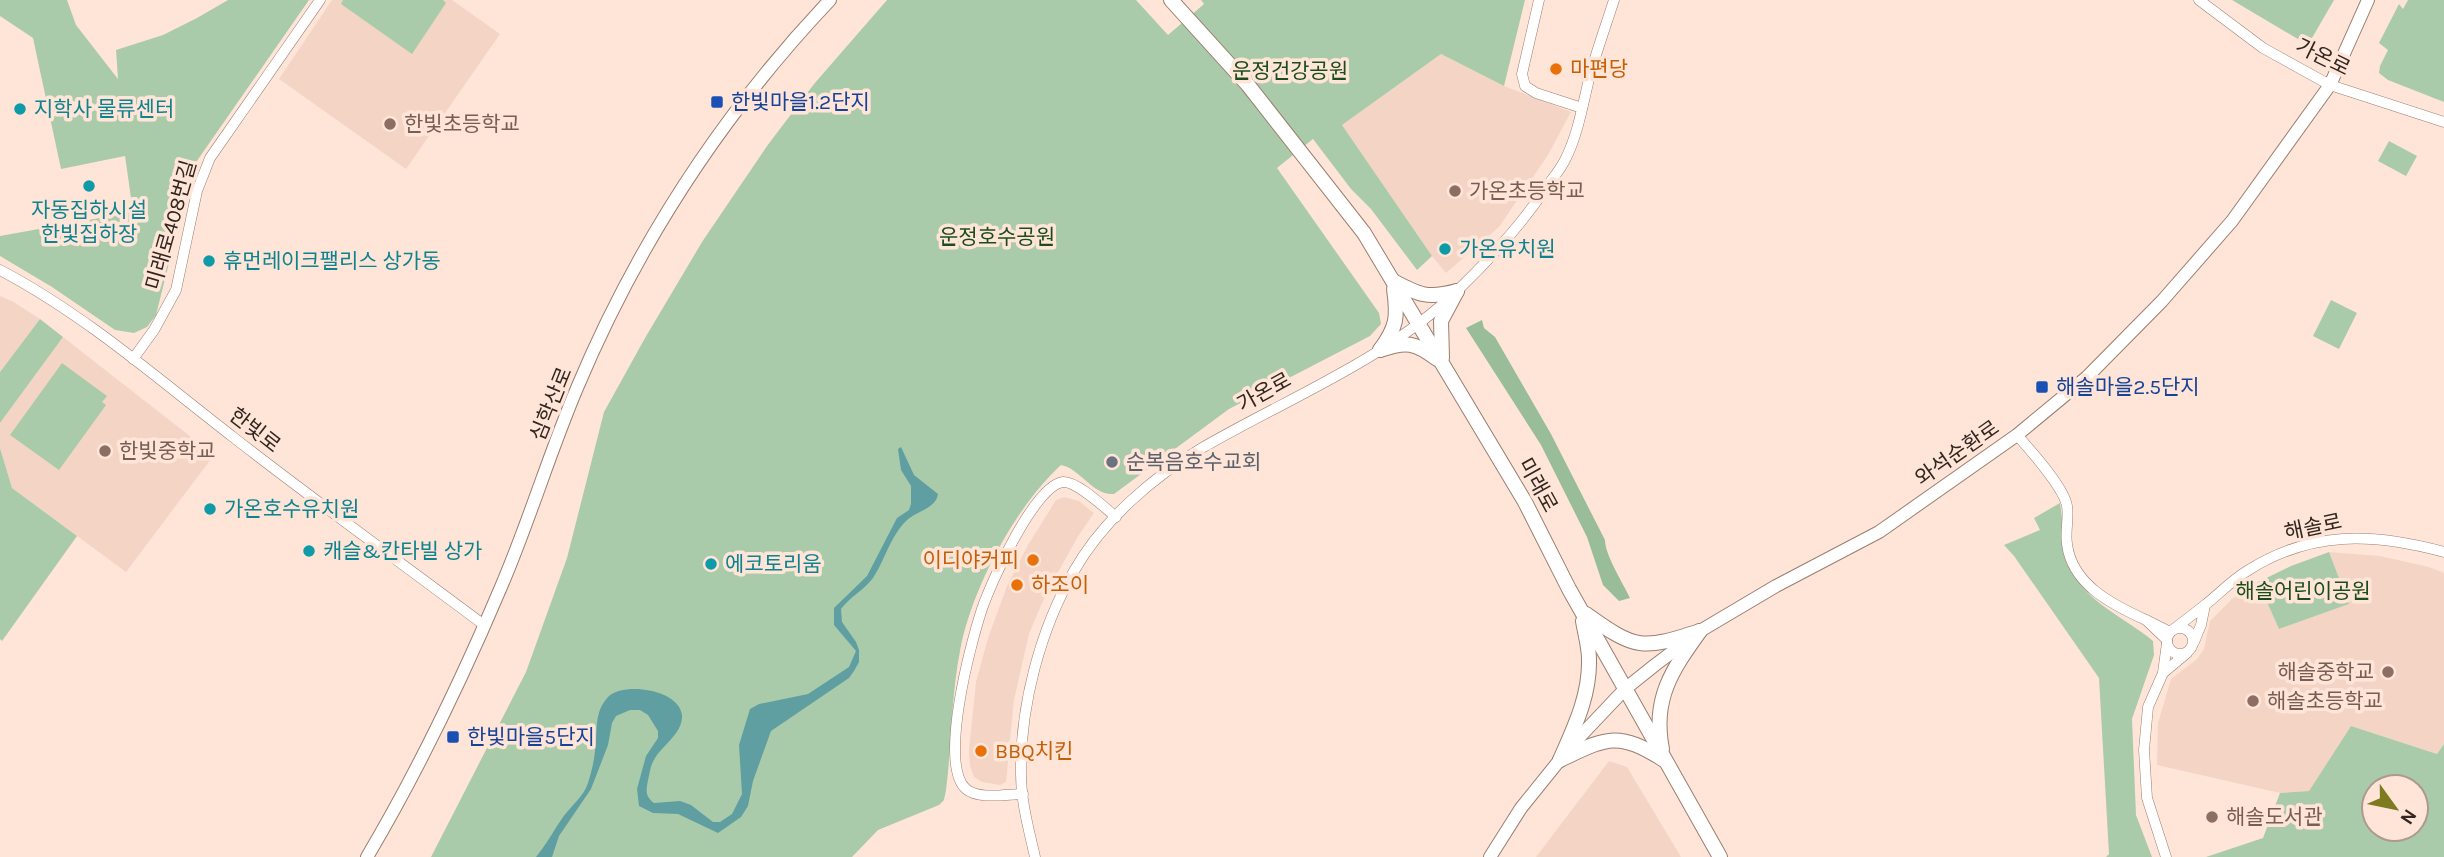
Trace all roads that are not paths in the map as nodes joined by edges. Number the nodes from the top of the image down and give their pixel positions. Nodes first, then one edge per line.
1 (320, 0) edge
2 (830, 0) edge
3 (1171, 0) edge
4 (1539, 0) edge
5 (1614, 0) edge
6 (2199, 0) edge
7 (2368, 0) edge
8 (2330, 85) junction
9 (1582, 108) junction
10 (2444, 122) edge
11 (0, 270) edge
12 (1392, 280) junction
13 (1457, 291) junction
14 (1419, 324) junction
15 (1380, 350) junction
16 (133, 359) junction
17 (1442, 363) junction
18 (2017, 435) junction
19 (1116, 517) junction
20 (2444, 552) edge
21 (2205, 605) junction
22 (1581, 610) junction
23 (484, 625) junction
24 (1700, 631) junction
25 (2168, 639) junction
26 (2194, 642) junction
27 (2187, 653) junction
28 (2163, 673) junction
29 (1625, 689) junction
30 (1560, 760) junction
31 (1665, 761) junction
32 (1023, 794) junction
33 (367, 857) edge
34 (1035, 857) edge
35 (1490, 857) edge
36 (1720, 857) edge
37 (2166, 857) edge

1 - 16 street, 미래로408번길
2 - 23 street, 심학산로
3 - 12 main road, 미래로
4 - 9 street
5 - 9 street, 가온로
6 - 8 street, 가온로
7 - 8 street, 와석순환로
8 - 10 street, 가온로
8 - 18 street, 와석순환로
9 - 13 street, 가온로
11 - 16 street, 한빛로
12 - 13 main road
12 - 14 main road, 미래로
12 - 15 main road
13 - 14 street, 가온로
13 - 17 main road
14 - 15 street, 가온로
14 - 17 main road, 미래로
15 - 17 main road
15 - 19 street, 가온로
16 - 23 street, 한빛로
17 - 22 main road, 미래로
18 - 24 street, 와석순환로
18 - 25 street
19 - 32 street, 가온로
19 - 32 street
20 - 21 street, 해솔로
21 - 25 street, 해솔로
21 - 26 street
22 - 24 main road
22 - 29 main road, 미래로
22 - 30 main road
23 - 33 street, 심학산로
24 - 29 street, 와석순환로
24 - 31 main road
25 - 26 street
25 - 27 street
25 - 28 street
26 - 27 street
27 - 28 street
28 - 37 street
29 - 30 street, 와석순환로
29 - 31 main road, 미래로
30 - 31 main road
30 - 35 street, 와석순환로
31 - 36 main road, 미래로
32 - 34 street, 가온로

